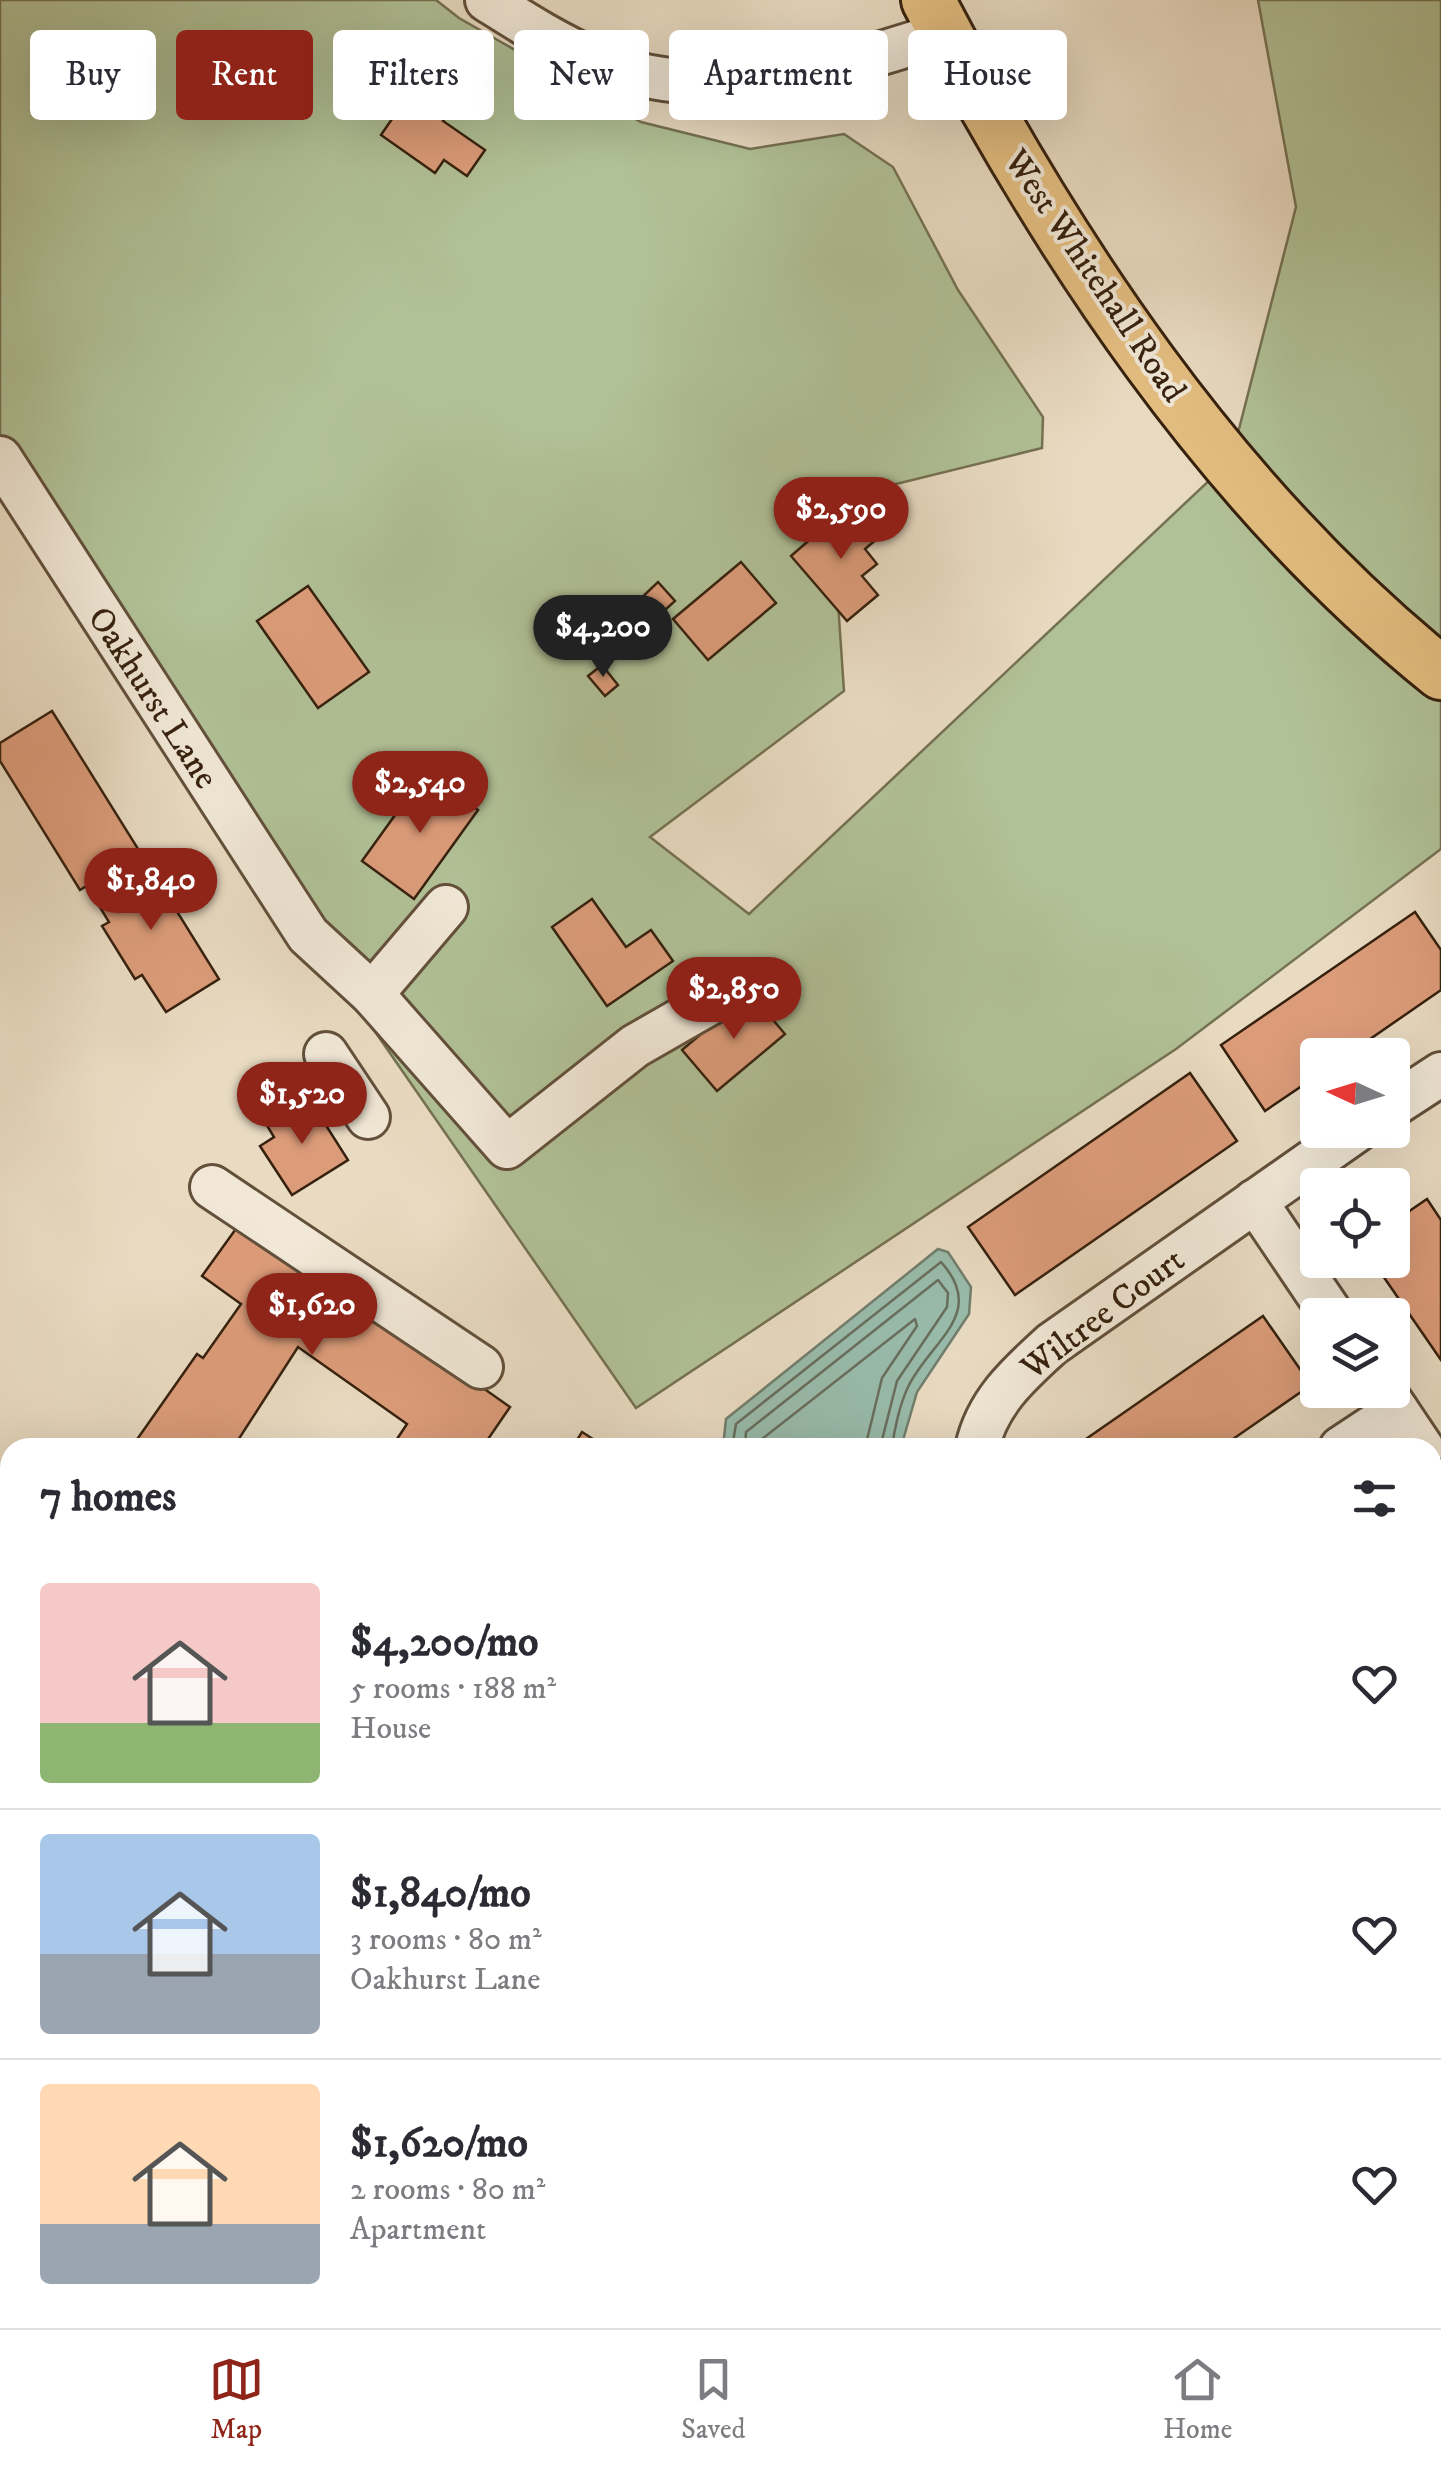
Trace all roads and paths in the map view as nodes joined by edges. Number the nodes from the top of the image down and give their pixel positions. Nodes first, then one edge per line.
1 (487, 0) edge
2 (936, 16) edge
3 (0, 458) edge
4 (1441, 673) edge
5 (446, 908) dead end
6 (731, 991) dead end
7 (372, 994) junction
8 (326, 1054) dead end
9 (1441, 1074) edge
10 (1410, 1094) edge
11 (368, 1117) dead end
12 (1332, 1148) edge
13 (212, 1187) dead end
14 (1255, 1202) junction
15 (1320, 1298) edge
16 (481, 1367) dead end
17 (1382, 1408) edge
18 (1395, 1408) edge
19 (980, 1438) edge
20 (1351, 1438) edge
21 (1415, 1438) edge

1 - 2 street, West Whitehall Road
2 - 4 main road, West Whitehall Road
3 - 7 street, Oakhurst Lane
5 - 7 street
6 - 7 street, Oakhurst Lane
8 - 11 street
9 - 10 street
12 - 14 street, Wiltree Court
13 - 16 street
14 - 15 street
14 - 19 street, Wiltree Court
17 - 20 street
18 - 21 street

